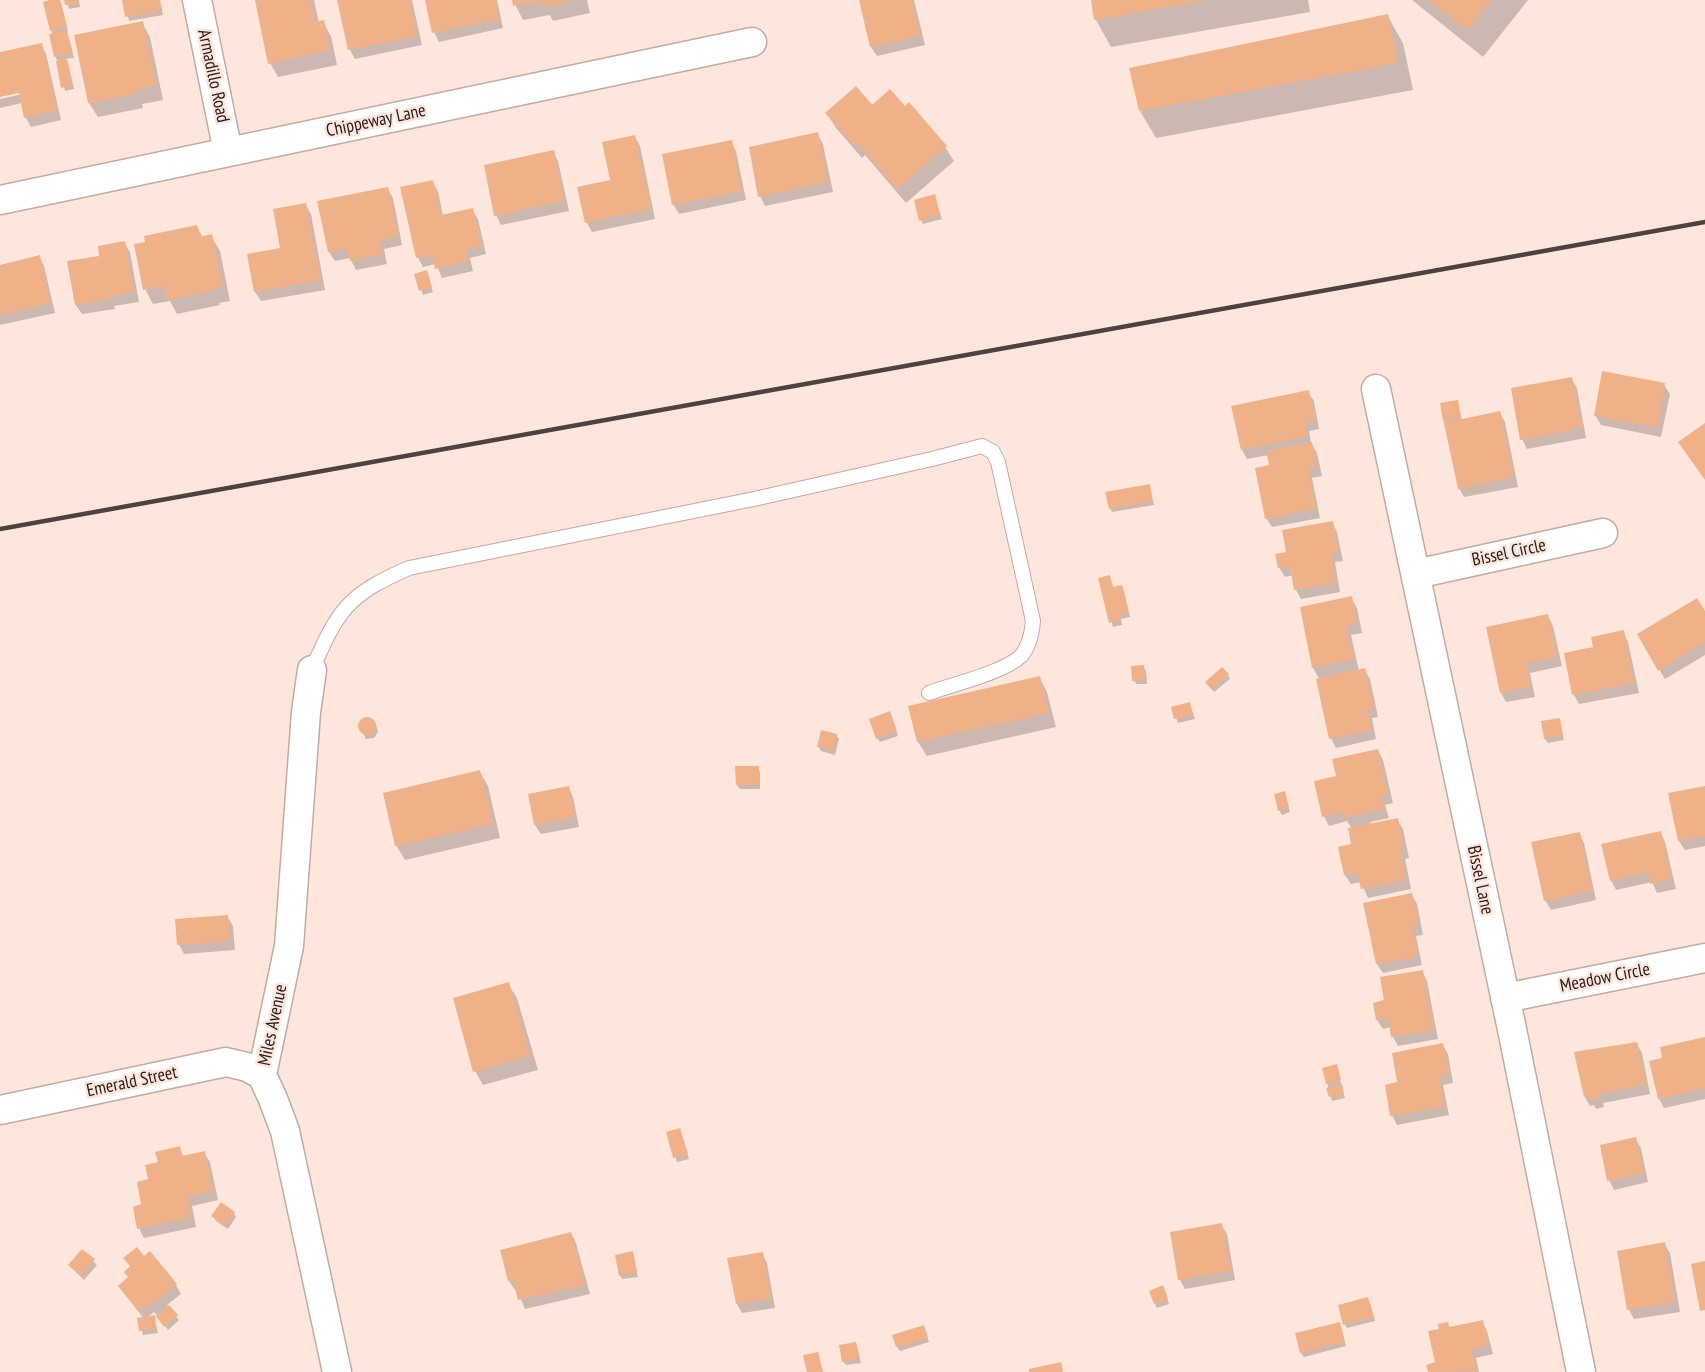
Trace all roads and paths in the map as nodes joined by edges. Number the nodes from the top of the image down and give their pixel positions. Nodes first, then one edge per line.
1 (197, 0) edge
2 (752, 42) dead end
3 (228, 152) junction
4 (0, 200) edge
5 (1376, 389) dead end
6 (1603, 533) dead end
7 (1416, 574) junction
8 (312, 670) joint
9 (929, 693) dead end
10 (1705, 958) edge
11 (1505, 998) junction
12 (262, 1076) junction
13 (0, 1110) edge
14 (337, 1372) edge
15 (1581, 1372) edge

1 - 3 street, Armadillo Road
2 - 3 street, Chippeway Lane
3 - 4 street, Chippeway Lane
5 - 7 street, Bissel Lane
6 - 7 street, Bissel Circle
7 - 11 street, Bissel Lane
8 - 9 lane
8 - 12 street, Miles Avenue
10 - 11 street, Meadow Circle
11 - 15 street, Bissel Lane
12 - 13 street, Emerald Street
12 - 14 street, Miles Avenue

